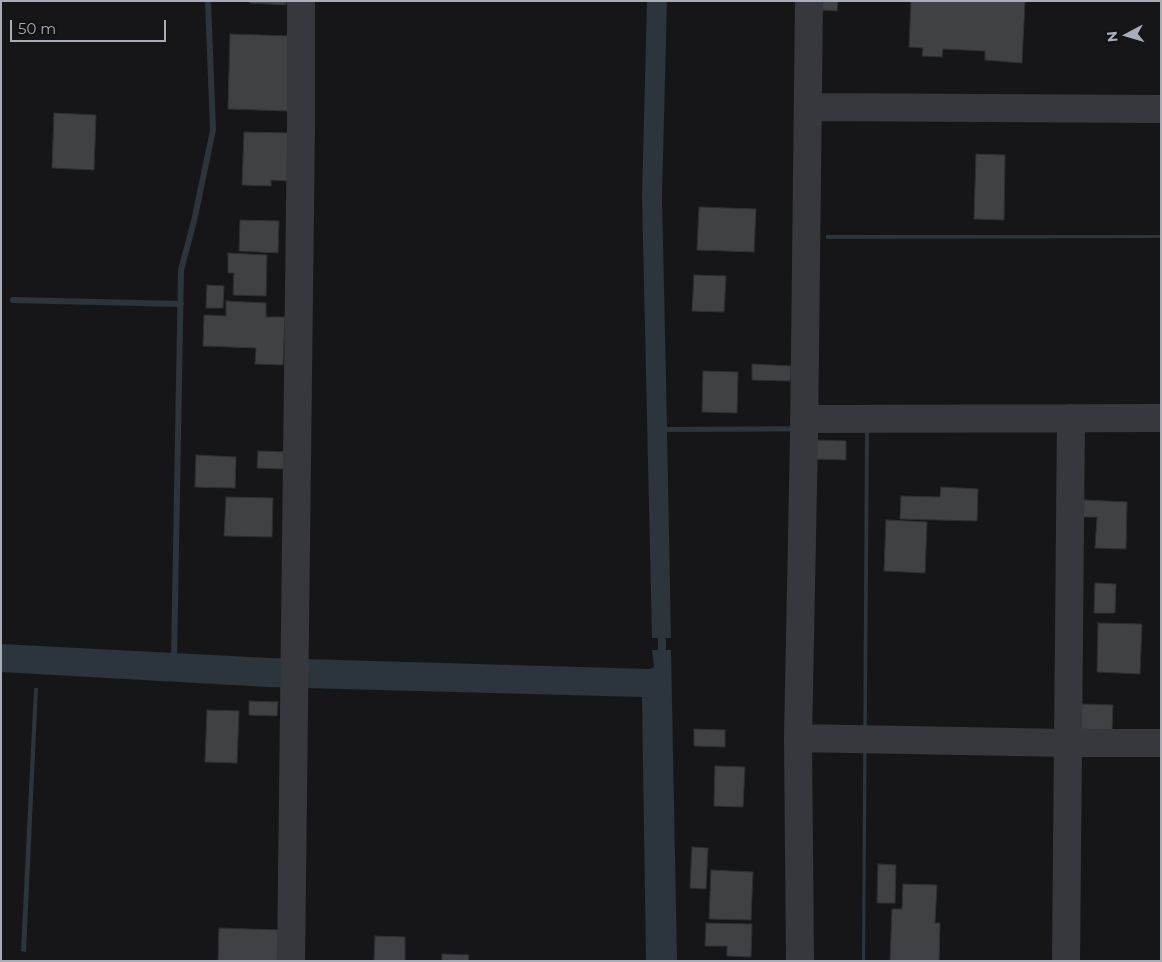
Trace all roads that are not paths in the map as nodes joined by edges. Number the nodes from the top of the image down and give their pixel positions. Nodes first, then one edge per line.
1 (301, 1) edge
2 (809, 1) edge
3 (808, 107) junction
4 (1161, 109) edge
5 (1161, 418) edge
6 (804, 428) junction
7 (1071, 428) junction
8 (798, 738) junction
9 (1068, 743) junction
10 (1161, 743) edge
11 (292, 961) edge
12 (800, 961) edge
13 (1066, 961) edge

1 - 11 street
2 - 3 street
3 - 4 street
3 - 6 street
5 - 7 street
6 - 7 street
6 - 8 street
7 - 9 street
8 - 9 street
8 - 12 street
9 - 10 street
9 - 13 street

